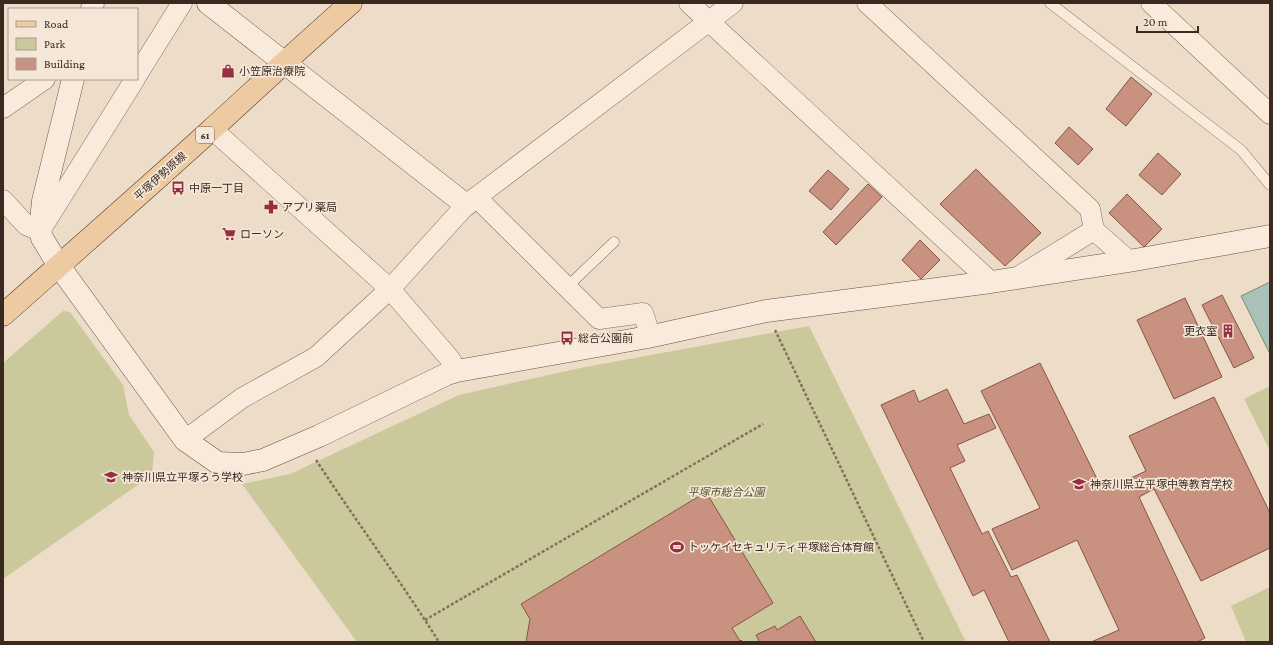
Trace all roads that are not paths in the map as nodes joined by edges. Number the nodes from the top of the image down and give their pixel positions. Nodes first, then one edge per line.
1 (182, 3) edge
2 (208, 3) edge
3 (352, 3) edge
4 (689, 3) edge
5 (733, 3) edge
6 (867, 3) edge
7 (1050, 3) edge
8 (1151, 3) edge
9 (709, 22) junction
10 (284, 62) junction
11 (138, 73) edge
12 (44, 80) edge
13 (73, 80) edge
14 (134, 80) edge
15 (3, 108) edge
16 (1270, 114) edge
17 (212, 130) junction
18 (1270, 185) edge
19 (3, 200) edge
20 (471, 201) junction
21 (40, 230) junction
22 (1094, 230) junction
23 (1270, 236) edge
24 (614, 242) dead end
25 (1129, 261) junction
26 (59, 266) junction
27 (1016, 278) junction
28 (990, 282) junction
29 (567, 287) junction
30 (390, 289) junction
31 (3, 314) edge
32 (648, 337) junction
33 (457, 371) junction
34 (186, 440) junction

1 - 11 street
2 - 10 street
3 - 10 main road, 平塚伊勢原線 / 61
4 - 9 street
5 - 9 street
6 - 22 street
7 - 18 lane
8 - 16 street
9 - 20 street
9 - 28 street
10 - 17 main road, 平塚伊勢原線 / 61
10 - 20 street
12 - 15 street
13 - 21 street
14 - 21 street
17 - 26 main road, 平塚伊勢原線 / 61
17 - 30 street
19 - 21 street
20 - 29 street
20 - 30 street
21 - 26 street
22 - 25 street
22 - 27 street
23 - 25 street
24 - 29 lane
25 - 27 street
26 - 31 main road, 平塚伊勢原線 / 61
26 - 34 street
27 - 28 street
28 - 32 street
29 - 32 street
30 - 33 street
30 - 34 street
32 - 33 street
33 - 34 street

